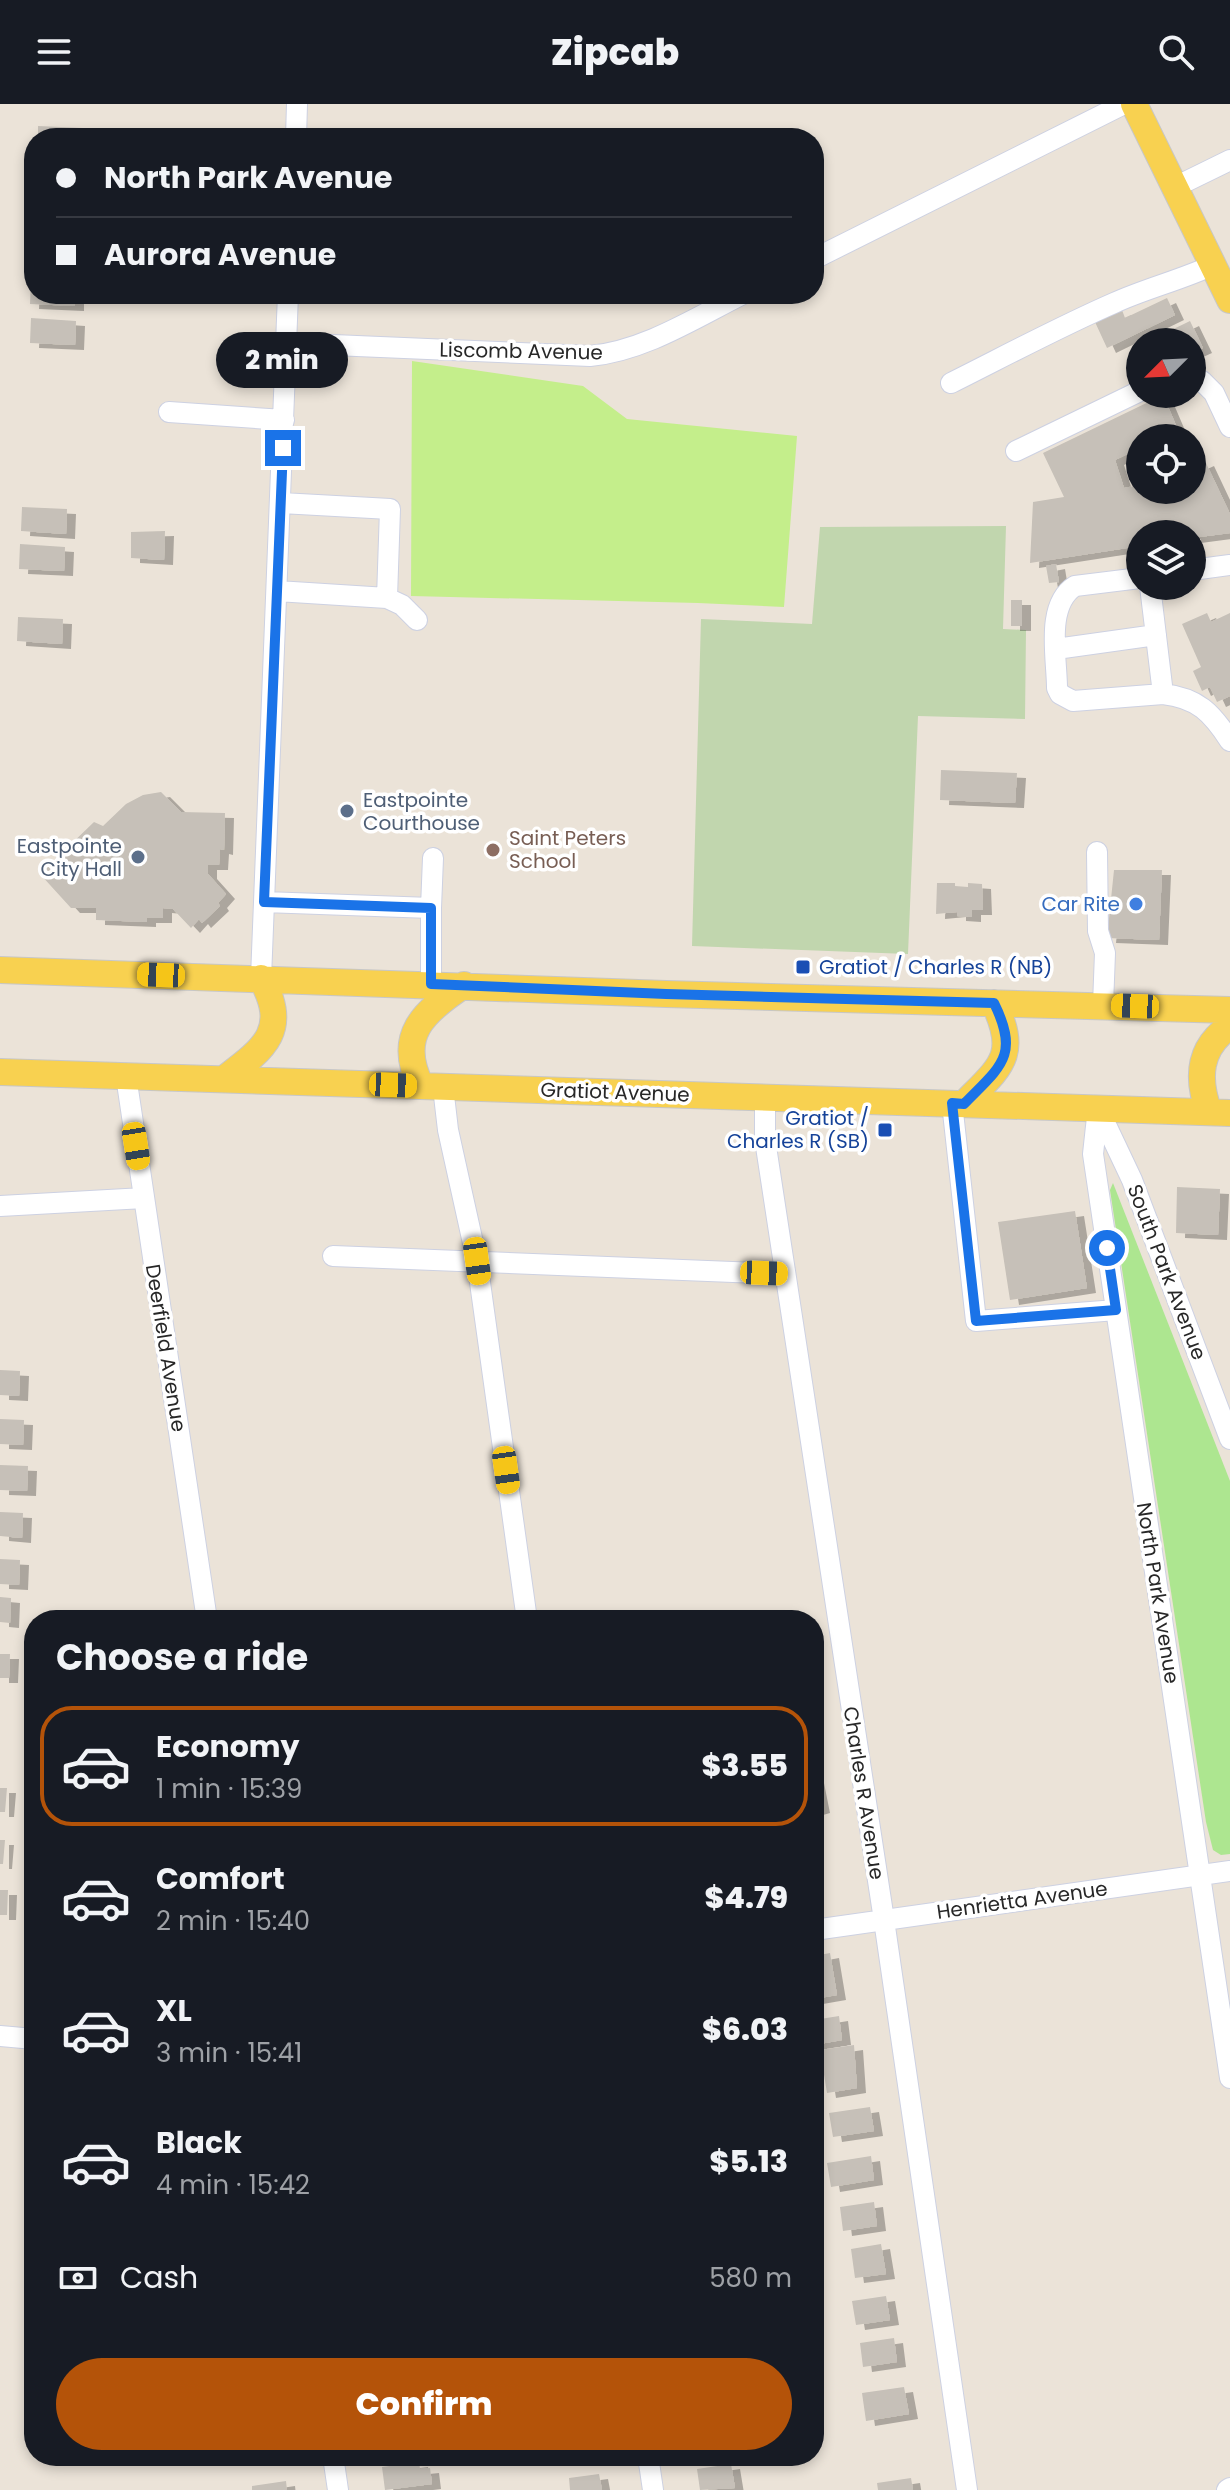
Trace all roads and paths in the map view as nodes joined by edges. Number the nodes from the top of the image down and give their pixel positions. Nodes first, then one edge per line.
1 (297, 104) edge
2 (1124, 104) edge
3 (1134, 104) edge
4 (296, 128) edge
5 (1230, 160) edge
6 (1175, 187) junction
7 (824, 254) edge
8 (1213, 265) junction
9 (1229, 293) edge
10 (288, 304) edge
11 (723, 304) edge
12 (286, 343) junction
13 (951, 383) dead end
14 (1222, 389) edge
15 (1126, 398) edge
16 (169, 412) dead end
17 (284, 420) junction
18 (1230, 427) edge
19 (1016, 451) dead end
20 (281, 503) junction
21 (1230, 565) edge
22 (1206, 568) edge
23 (1126, 580) edge
24 (277, 591) junction
25 (387, 598) junction
26 (1152, 600) edge
27 (417, 620) dead end
28 (1156, 635) junction
29 (1056, 649) junction
30 (1163, 694) junction
31 (1230, 741) edge
32 (1097, 852) dead end
33 (433, 858) dead end
34 (264, 902) junction
35 (431, 908) junction
36 (0, 970) edge
37 (261, 978) junction
38 (431, 984) junction
39 (464, 985) junction
40 (994, 1003) junction
41 (1103, 1005) junction
42 (1230, 1010) edge
43 (1230, 1026) edge
44 (0, 1072) edge
45 (126, 1076) junction
46 (224, 1079) junction
47 (432, 1086) junction
48 (765, 1096) junction
49 (958, 1103) junction
50 (1098, 1108) junction
51 (1220, 1112) edge
52 (144, 1198) junction
53 (0, 1206) edge
54 (333, 1256) dead end
55 (477, 1261) junction
56 (785, 1274) junction
57 (1116, 1310) junction
58 (1230, 1439) edge
59 (206, 1610) edge
60 (526, 1610) edge
61 (1230, 1871) edge
62 (1200, 1875) junction
63 (884, 1920) junction
64 (824, 1929) edge
65 (0, 2036) edge
66 (24, 2038) edge
67 (1230, 2078) edge
68 (334, 2466) edge
69 (649, 2466) edge
70 (338, 2490) edge
71 (653, 2490) edge
72 (967, 2490) edge

1 - 4 street
2 - 7 street
3 - 6 main road
5 - 6 street
6 - 8 main road
8 - 9 main road
8 - 13 street
10 - 12 street
11 - 12 street, Liscomb Avenue
12 - 17 street
14 - 18 street
15 - 19 street
16 - 17 street
17 - 20 street
20 - 24 street
20 - 25 street
21 - 22 street
23 - 29 street
24 - 25 street
24 - 34 street
25 - 27 street
26 - 28 street
28 - 29 street
28 - 30 street
29 - 30 street
30 - 31 street
32 - 41 street
33 - 35 street
34 - 35 street
34 - 37 street
35 - 38 street
36 - 37 main road
37 - 38 main road
37 - 46 main road
38 - 39 main road
39 - 40 main road
39 - 47 main road
40 - 41 main road
40 - 49 main road
41 - 42 main road
43 - 51 main road
44 - 45 main road, Gratiot Avenue
45 - 46 main road, Gratiot Avenue
45 - 52 street, Deerfield Avenue
46 - 47 main road, Gratiot Avenue
47 - 48 main road, Gratiot Avenue
47 - 55 street
48 - 49 main road, Gratiot Avenue
48 - 56 street, Charles R Avenue
49 - 50 main road, Gratiot Avenue
49 - 57 street
50 - 51 main road, Gratiot Avenue
50 - 57 street, North Park Avenue
50 - 58 street, South Park Avenue
52 - 53 street
52 - 59 street, Deerfield Avenue
54 - 55 street
55 - 56 street
55 - 60 street
56 - 63 street, Charles R Avenue
57 - 62 street, North Park Avenue
61 - 62 street, Henrietta Avenue
62 - 63 street, Henrietta Avenue
62 - 67 street, North Park Avenue
63 - 64 street, Henrietta Avenue
63 - 72 street, Charles R Avenue
65 - 66 street
68 - 70 street
69 - 71 street

